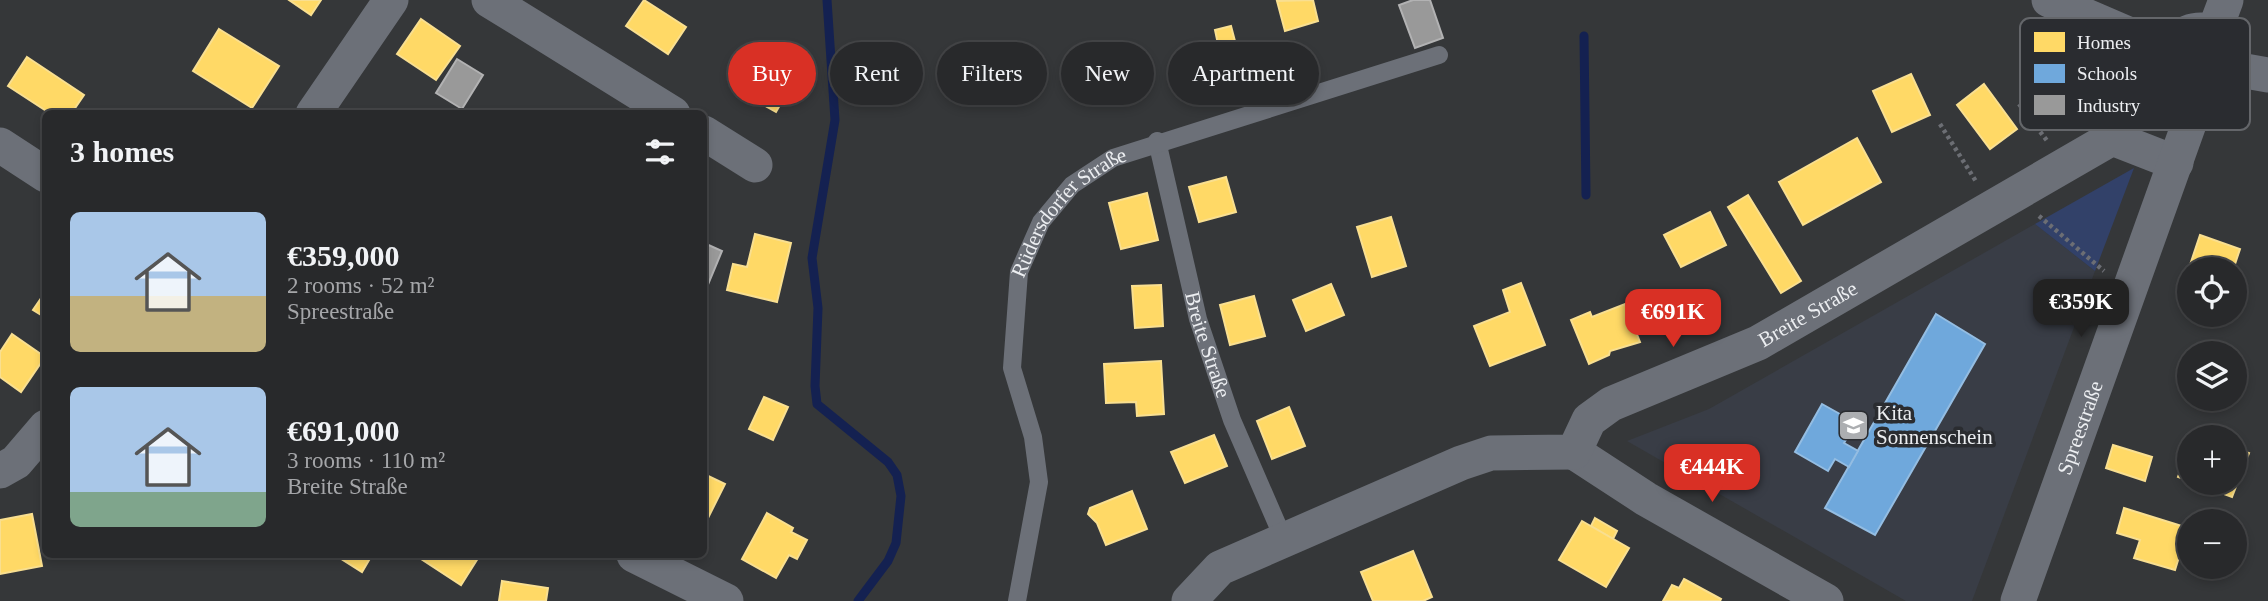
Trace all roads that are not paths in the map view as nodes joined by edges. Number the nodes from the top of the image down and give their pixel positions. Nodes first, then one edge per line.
1 (391, 0) edge
2 (489, 0) edge
3 (2049, 0) edge
4 (2091, 18) edge
5 (1438, 55) dead end
6 (2250, 72) edge
7 (2268, 75) edge
8 (316, 110) edge
9 (667, 110) edge
10 (2187, 130) edge
11 (707, 135) edge
12 (1157, 141) junction
13 (0, 145) edge
14 (2176, 163) junction
15 (755, 165) dead end
16 (42, 172) edge
17 (42, 432) edge
18 (1574, 452) junction
19 (0, 471) edge
20 (1284, 540) junction
21 (640, 558) edge
22 (726, 601) edge
23 (1017, 601) edge
24 (1189, 601) edge
25 (1826, 601) edge
26 (2018, 601) edge

1 - 8 street
2 - 9 street
3 - 4 street
5 - 12 lane, Rüdersdorfer Straße
6 - 7 street
10 - 14 street, Spreestraße
11 - 15 street
12 - 20 lane, Breite Straße
12 - 23 lane, Rüdersdorfer Straße
13 - 16 street
14 - 18 street, Breite Straße
14 - 26 street, Spreestraße
17 - 19 street
18 - 20 street
18 - 25 street
20 - 24 street
21 - 22 street

